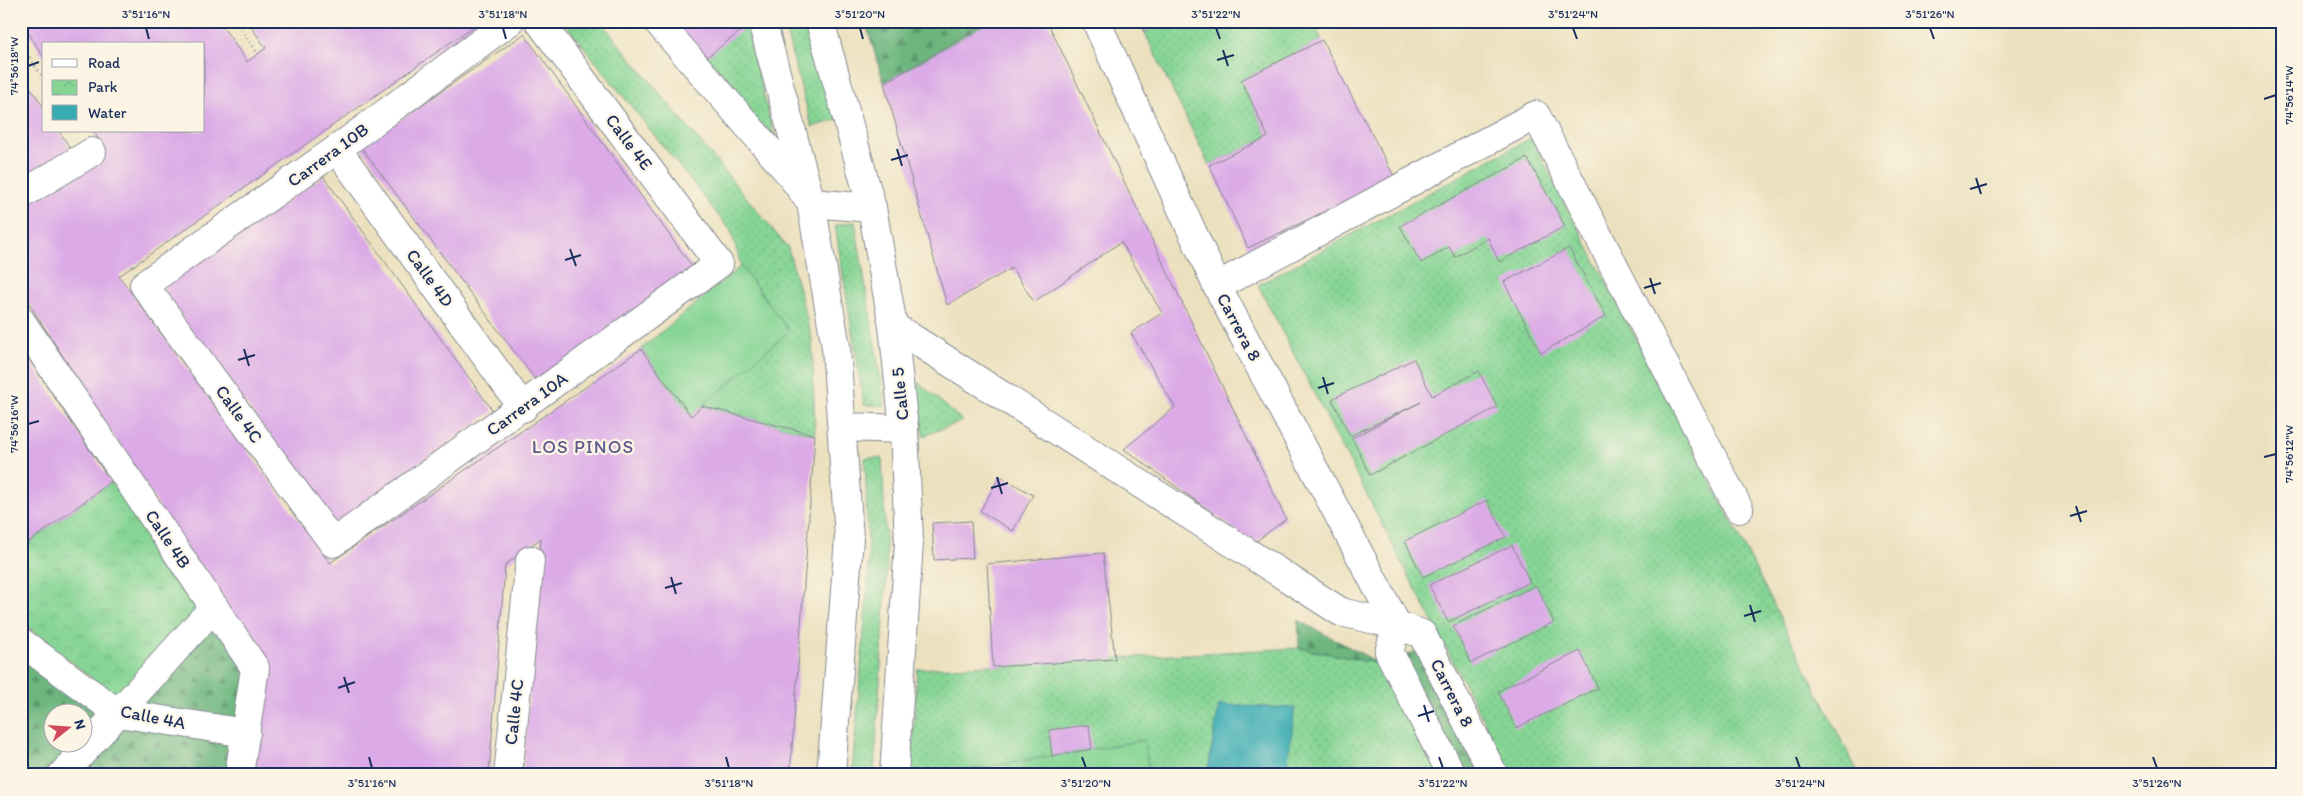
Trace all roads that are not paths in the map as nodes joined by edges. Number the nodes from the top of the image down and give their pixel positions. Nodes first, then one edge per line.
1 (510, 21) edge
2 (539, 21) edge
3 (657, 21) edge
4 (762, 21) edge
5 (820, 21) edge
6 (1096, 21) edge
7 (337, 149) junction
8 (92, 152) dead end
9 (21, 195) edge
10 (811, 202) junction
11 (872, 208) junction
12 (719, 264) joint
13 (144, 285) joint
14 (1217, 286) junction
15 (21, 321) edge
16 (893, 326) junction
17 (522, 408) junction
18 (843, 427) junction
19 (904, 429) junction
20 (1739, 508) dead end
21 (334, 543) joint
22 (530, 560) dead end
23 (214, 607) junction
24 (1397, 625) junction
25 (21, 642) edge
26 (118, 713) junction
27 (246, 734) junction
28 (62, 775) edge
29 (239, 775) edge
30 (508, 775) edge
31 (831, 775) edge
32 (894, 775) edge
33 (1452, 775) edge
34 (1494, 775) edge

1 - 7 street, Carrera 10B
2 - 12 street, Calle 4E
3 - 10 street
4 - 10 street
5 - 11 street, Calle 5
6 - 14 street, Carrera 8
7 - 13 street, Carrera 10B
7 - 17 street, Calle 4D
8 - 9 street
10 - 11 street
10 - 18 street
11 - 16 street, Calle 5
12 - 17 street, Carrera 10A
13 - 21 street, Calle 4C
14 - 20 street
14 - 24 street, Carrera 8
15 - 23 street, Calle 4B
16 - 19 street, Calle 5
16 - 24 street
17 - 21 street, Carrera 10A
18 - 19 street
18 - 31 street
19 - 32 street, Calle 5
22 - 30 street, Calle 4C
23 - 26 street
23 - 27 street, Calle 4B
24 - 33 street, Carrera 8
24 - 34 street, Carrera 8
25 - 26 street, Calle 4A
26 - 27 street, Calle 4A
26 - 28 street
27 - 29 street, Calle 4B

